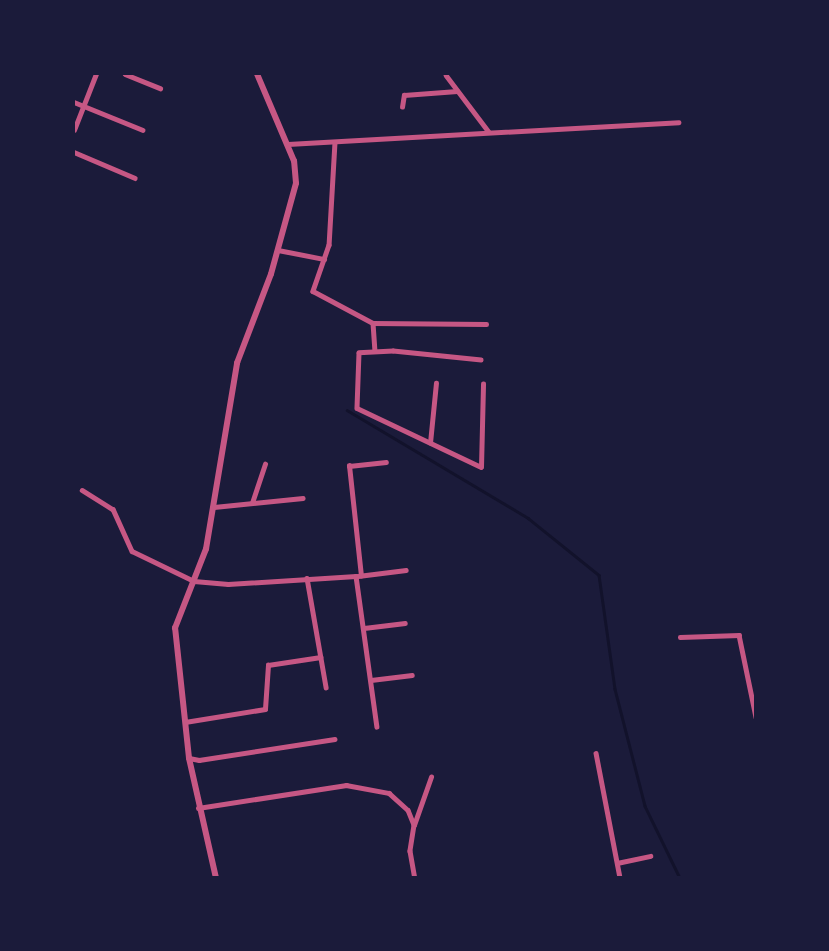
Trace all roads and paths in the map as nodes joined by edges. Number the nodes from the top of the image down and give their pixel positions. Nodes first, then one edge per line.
1 (96, 74) edge
2 (125, 74) edge
3 (257, 74) edge
4 (446, 75) edge
5 (160, 88) dead end
6 (458, 91) junction
7 (74, 102) edge
8 (83, 106) junction
9 (402, 107) dead end
10 (678, 122) dead end
11 (74, 130) edge
12 (143, 130) dead end
13 (489, 132) junction
14 (335, 142) junction
15 (288, 144) junction
16 (74, 152) edge
17 (135, 178) dead end
18 (278, 250) junction
19 (324, 259) junction
20 (373, 323) junction
21 (486, 324) dead end
22 (375, 350) junction
23 (481, 360) dead end
24 (436, 383) dead end
25 (482, 384) dead end
26 (430, 443) junction
27 (386, 462) dead end
28 (265, 464) dead end
29 (82, 490) dead end
30 (303, 498) dead end
31 (251, 503) junction
32 (213, 507) junction
33 (406, 570) dead end
34 (358, 576) junction
35 (307, 578) junction
36 (194, 581) junction
37 (405, 623) dead end
38 (363, 628) junction
39 (680, 637) dead end
40 (320, 657) junction
41 (412, 675) dead end
42 (370, 680) junction
43 (326, 687) dead end
44 (755, 717) edge
45 (185, 722) junction
46 (377, 726) dead end
47 (334, 739) dead end
48 (596, 753) dead end
49 (189, 758) junction
50 (431, 776) dead end
51 (198, 808) junction
52 (414, 825) junction
53 (650, 856) dead end
54 (617, 863) junction
55 (216, 877) edge
56 (415, 877) edge
57 (620, 877) edge

1 - 8 street
2 - 5 street
3 - 15 street
4 - 6 street
6 - 9 street
6 - 13 street
7 - 8 street
8 - 11 street
8 - 12 street
10 - 13 street
13 - 14 street
14 - 15 street
14 - 19 street
15 - 18 street
16 - 17 street
18 - 19 street
18 - 32 street
19 - 20 street
20 - 21 street
20 - 22 street
22 - 23 street
22 - 26 street
24 - 26 street
25 - 26 street
27 - 34 street
28 - 31 street
29 - 36 street
30 - 31 street
31 - 32 street
32 - 36 street
33 - 34 street
34 - 35 street
34 - 38 street
35 - 36 street
35 - 40 street
36 - 45 street
37 - 38 street
38 - 42 street
39 - 44 street
40 - 43 street
40 - 45 street
41 - 42 street
42 - 46 street
45 - 49 street
47 - 49 street
48 - 54 street
49 - 51 street
50 - 52 street
51 - 52 street
51 - 55 street
52 - 56 street
53 - 54 street
54 - 57 street

